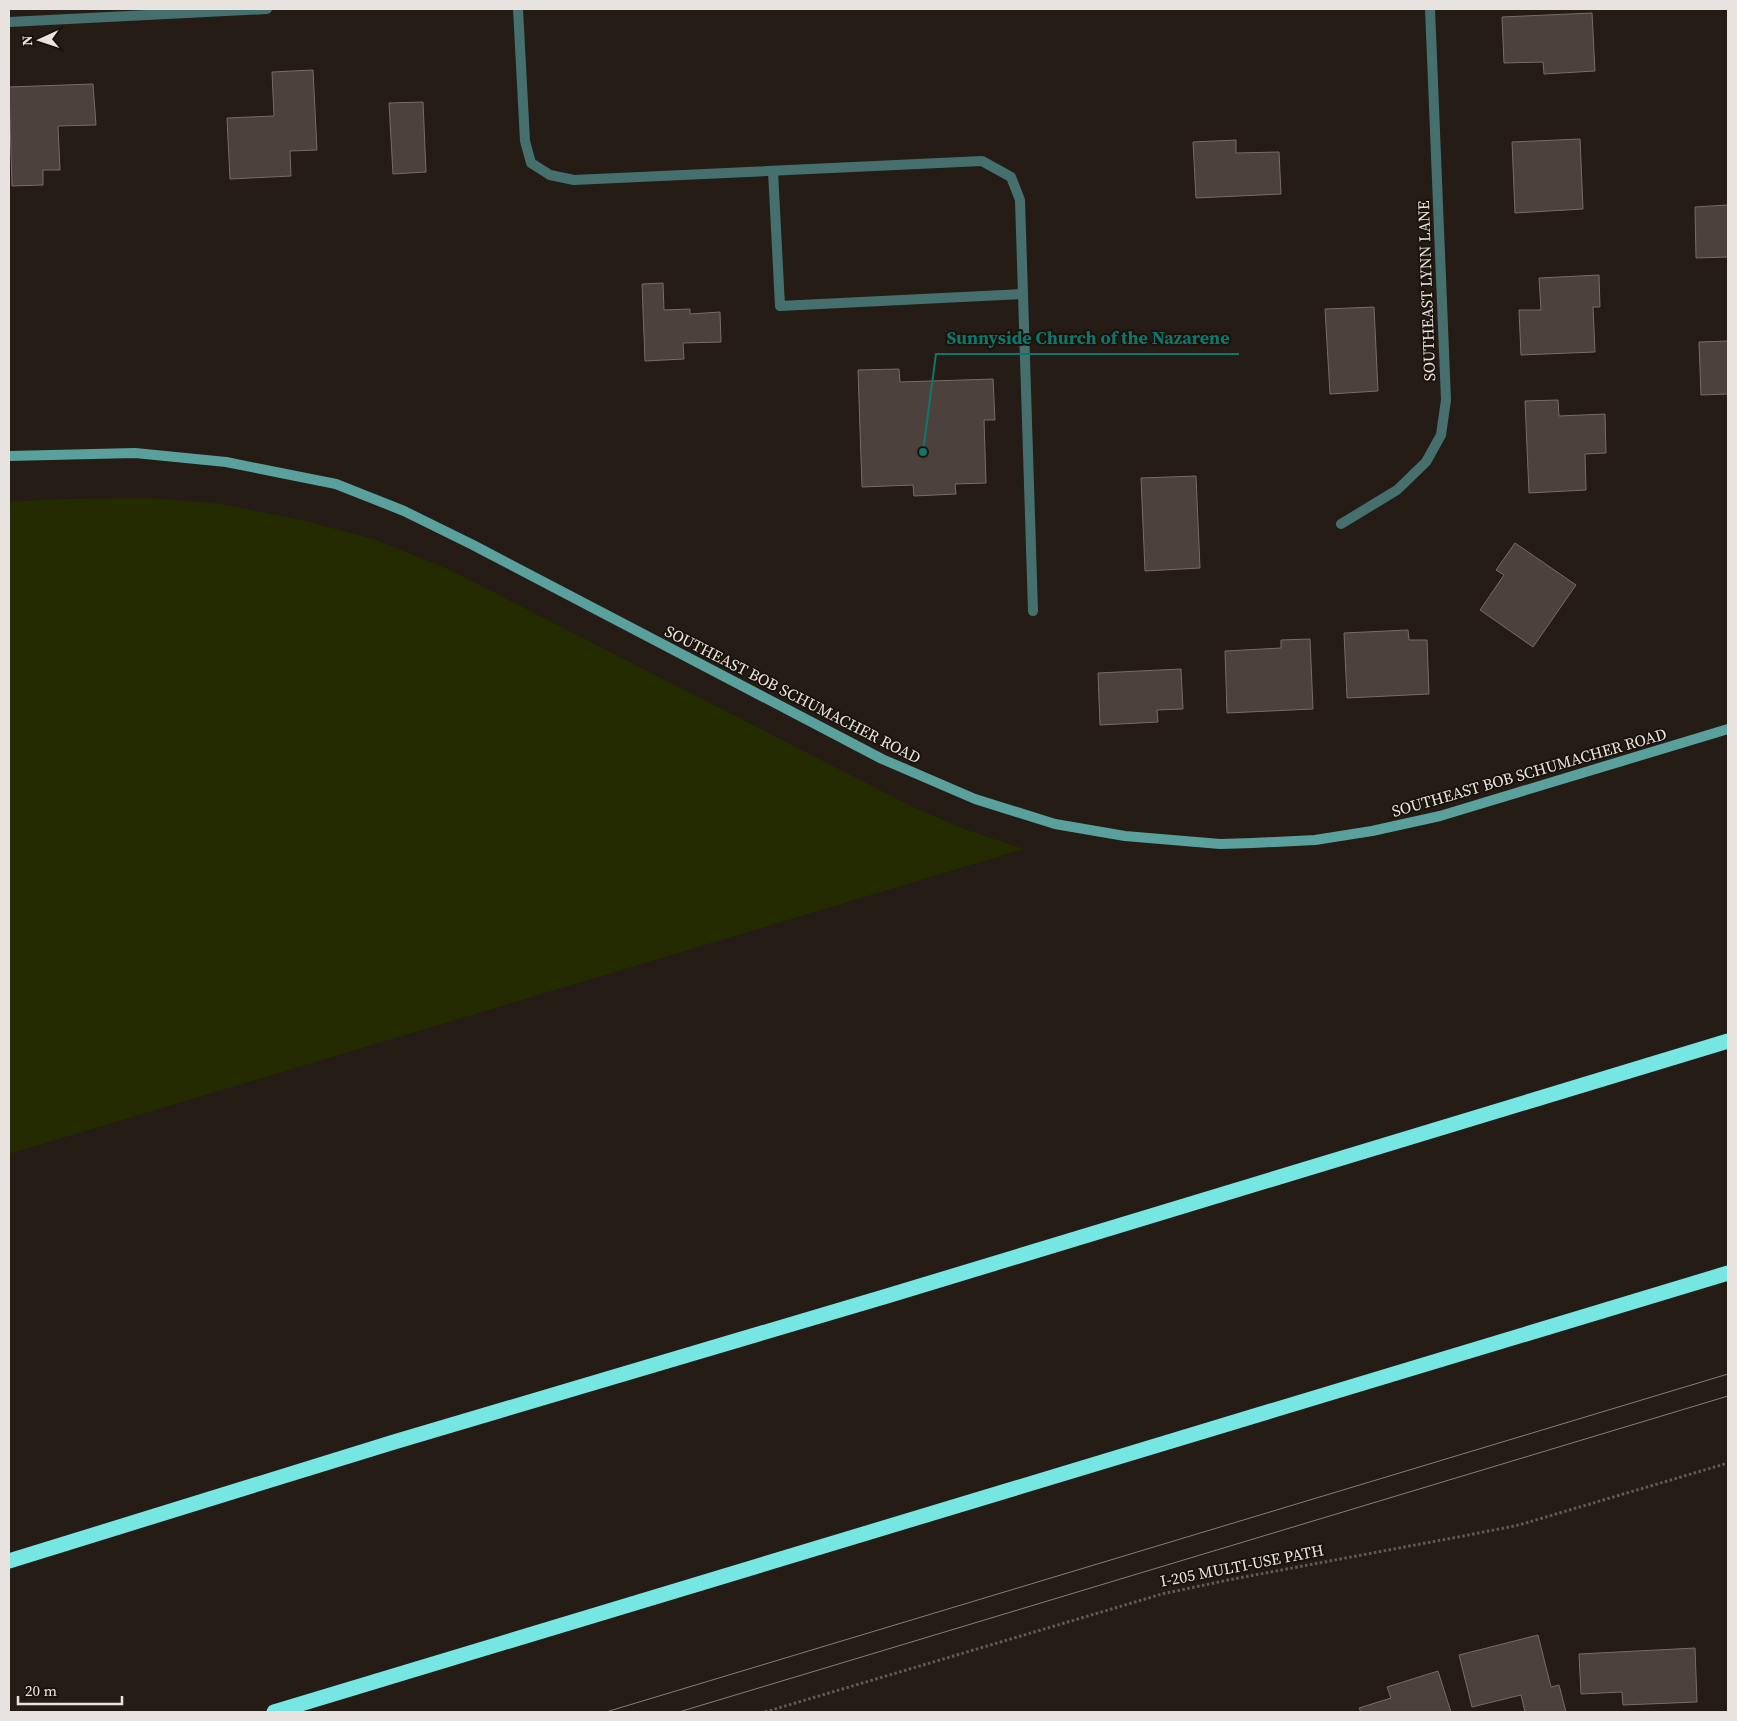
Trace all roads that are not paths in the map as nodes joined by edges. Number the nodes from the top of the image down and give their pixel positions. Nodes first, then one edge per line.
1 (267, 9) edge
2 (518, 9) edge
3 (1430, 9) edge
4 (9, 22) edge
5 (773, 171) junction
6 (1023, 294) junction
7 (9, 456) edge
8 (1341, 524) dead end
9 (1033, 611) dead end
10 (1728, 729) edge
11 (1728, 1041) edge
12 (1728, 1274) edge
13 (9, 1561) edge
14 (274, 1712) edge

1 - 4 street
2 - 5 street
3 - 8 street, SOUTHEAST LYNN LANE
5 - 6 street
5 - 6 street
6 - 9 street
7 - 10 main road, SOUTHEAST BOB SCHUMACHER ROAD
11 - 13 highway
12 - 14 highway

